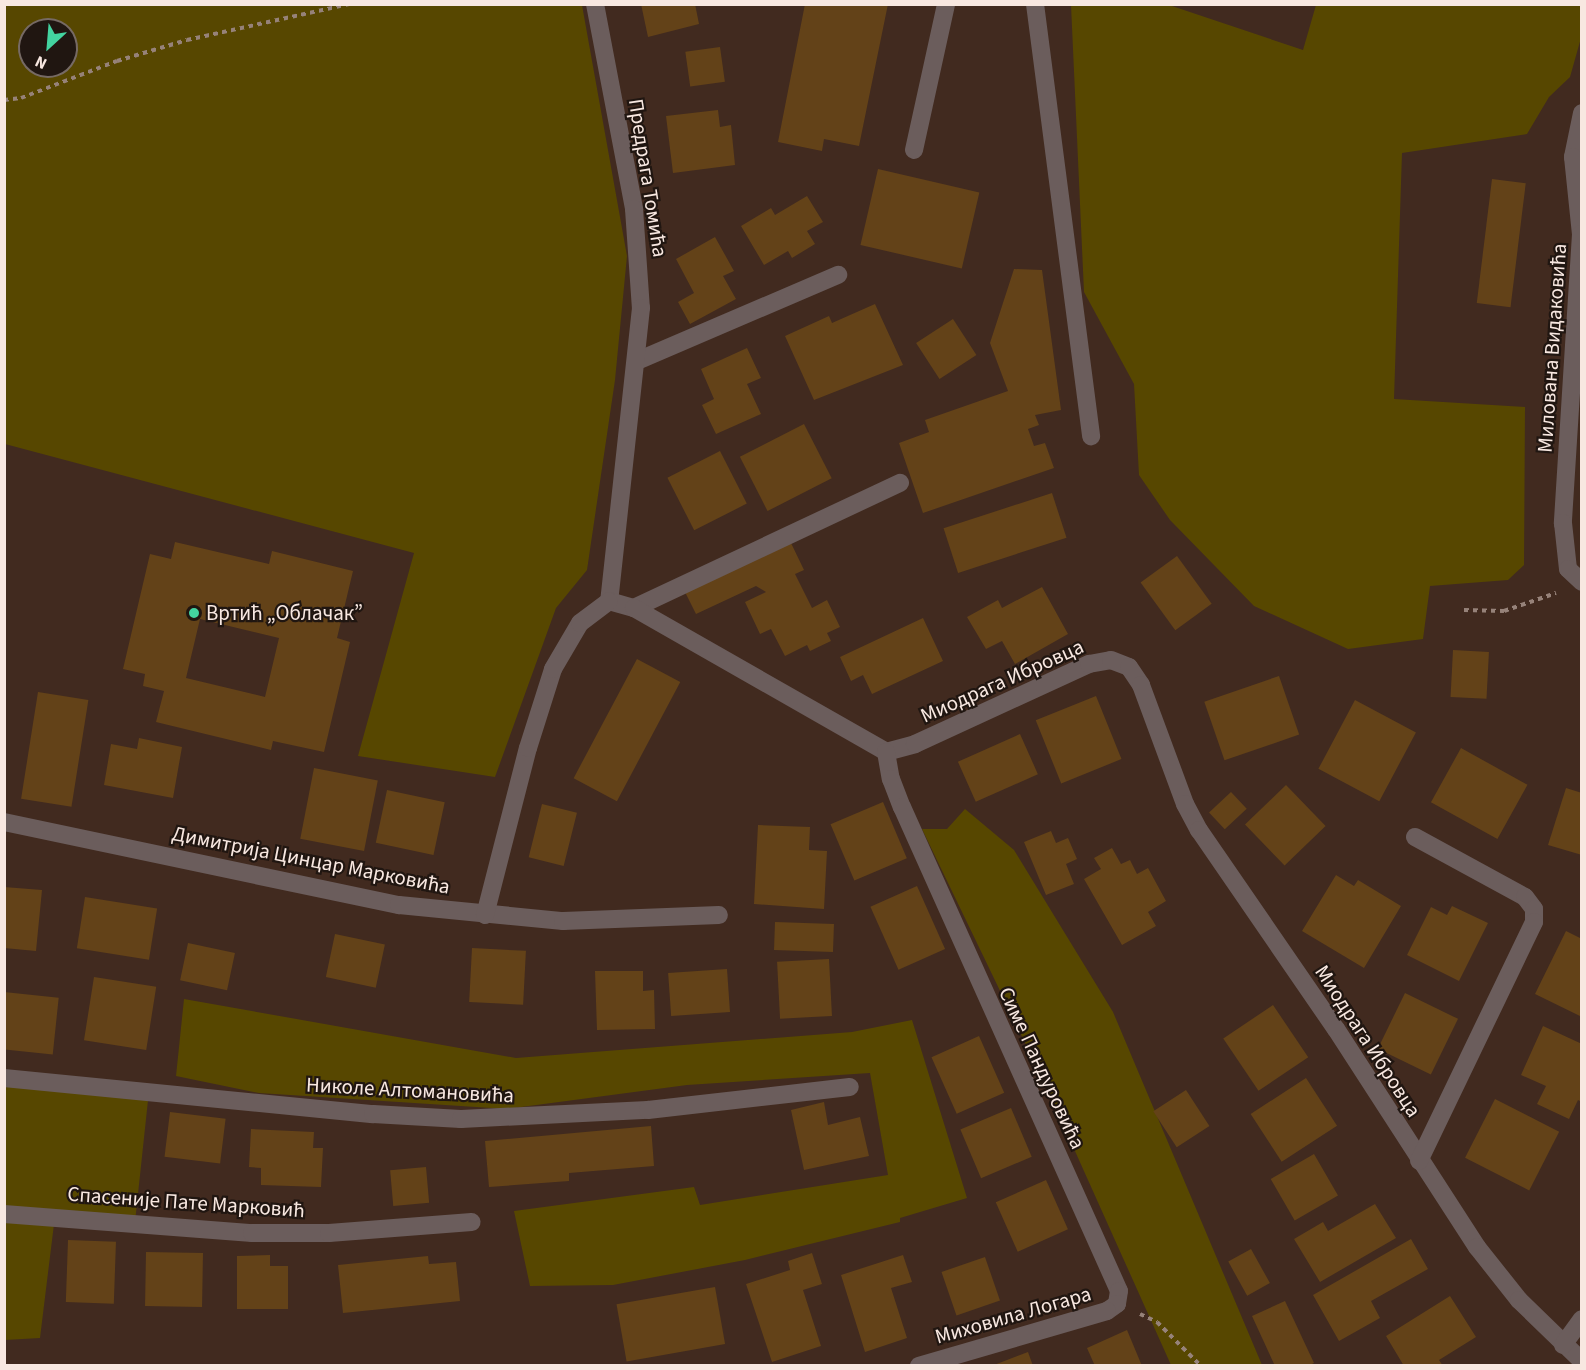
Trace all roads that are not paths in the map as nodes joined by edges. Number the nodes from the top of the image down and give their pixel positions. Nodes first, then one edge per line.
1 (595, 4) edge
2 (946, 4) edge
3 (1035, 4) edge
4 (1581, 113) edge
5 (914, 150) dead end
6 (837, 275) dead end
7 (637, 361) junction
8 (1091, 436) dead end
9 (900, 483) dead end
10 (1579, 580) edge
11 (609, 601) junction
12 (634, 608) junction
13 (886, 752) junction
14 (4, 822) edge
15 (1415, 837) dead end
16 (485, 915) junction
17 (719, 915) dead end
18 (4, 1078) edge
19 (850, 1087) dead end
20 (1419, 1161) junction
21 (4, 1214) edge
22 (471, 1222) dead end
23 (1117, 1304) joint
24 (1581, 1319) edge
25 (1563, 1345) junction
26 (1581, 1361) edge
27 (918, 1365) edge

1 - 7 street, Предрага Томића
2 - 5 street
3 - 8 street
4 - 10 street, Милована Видаковића
6 - 7 street
7 - 11 street, Предрага Томића
9 - 12 street
11 - 12 street
11 - 16 street
12 - 13 street
13 - 20 street, Миодрага Ибровца
13 - 23 street, Симе Пандуровића
14 - 16 street, Димитрија Цинцар Марковића
15 - 20 street, Миодрага Ибровца
16 - 17 street, Димитрија Цинцар Марковића
18 - 19 street, Николе Алтомановића
20 - 25 street, Миодрага Ибровца
21 - 22 street, Спасеније Пате Марковић
23 - 27 street, Миховила Логара
24 - 25 street
25 - 26 street, Миодрага Ибровца

